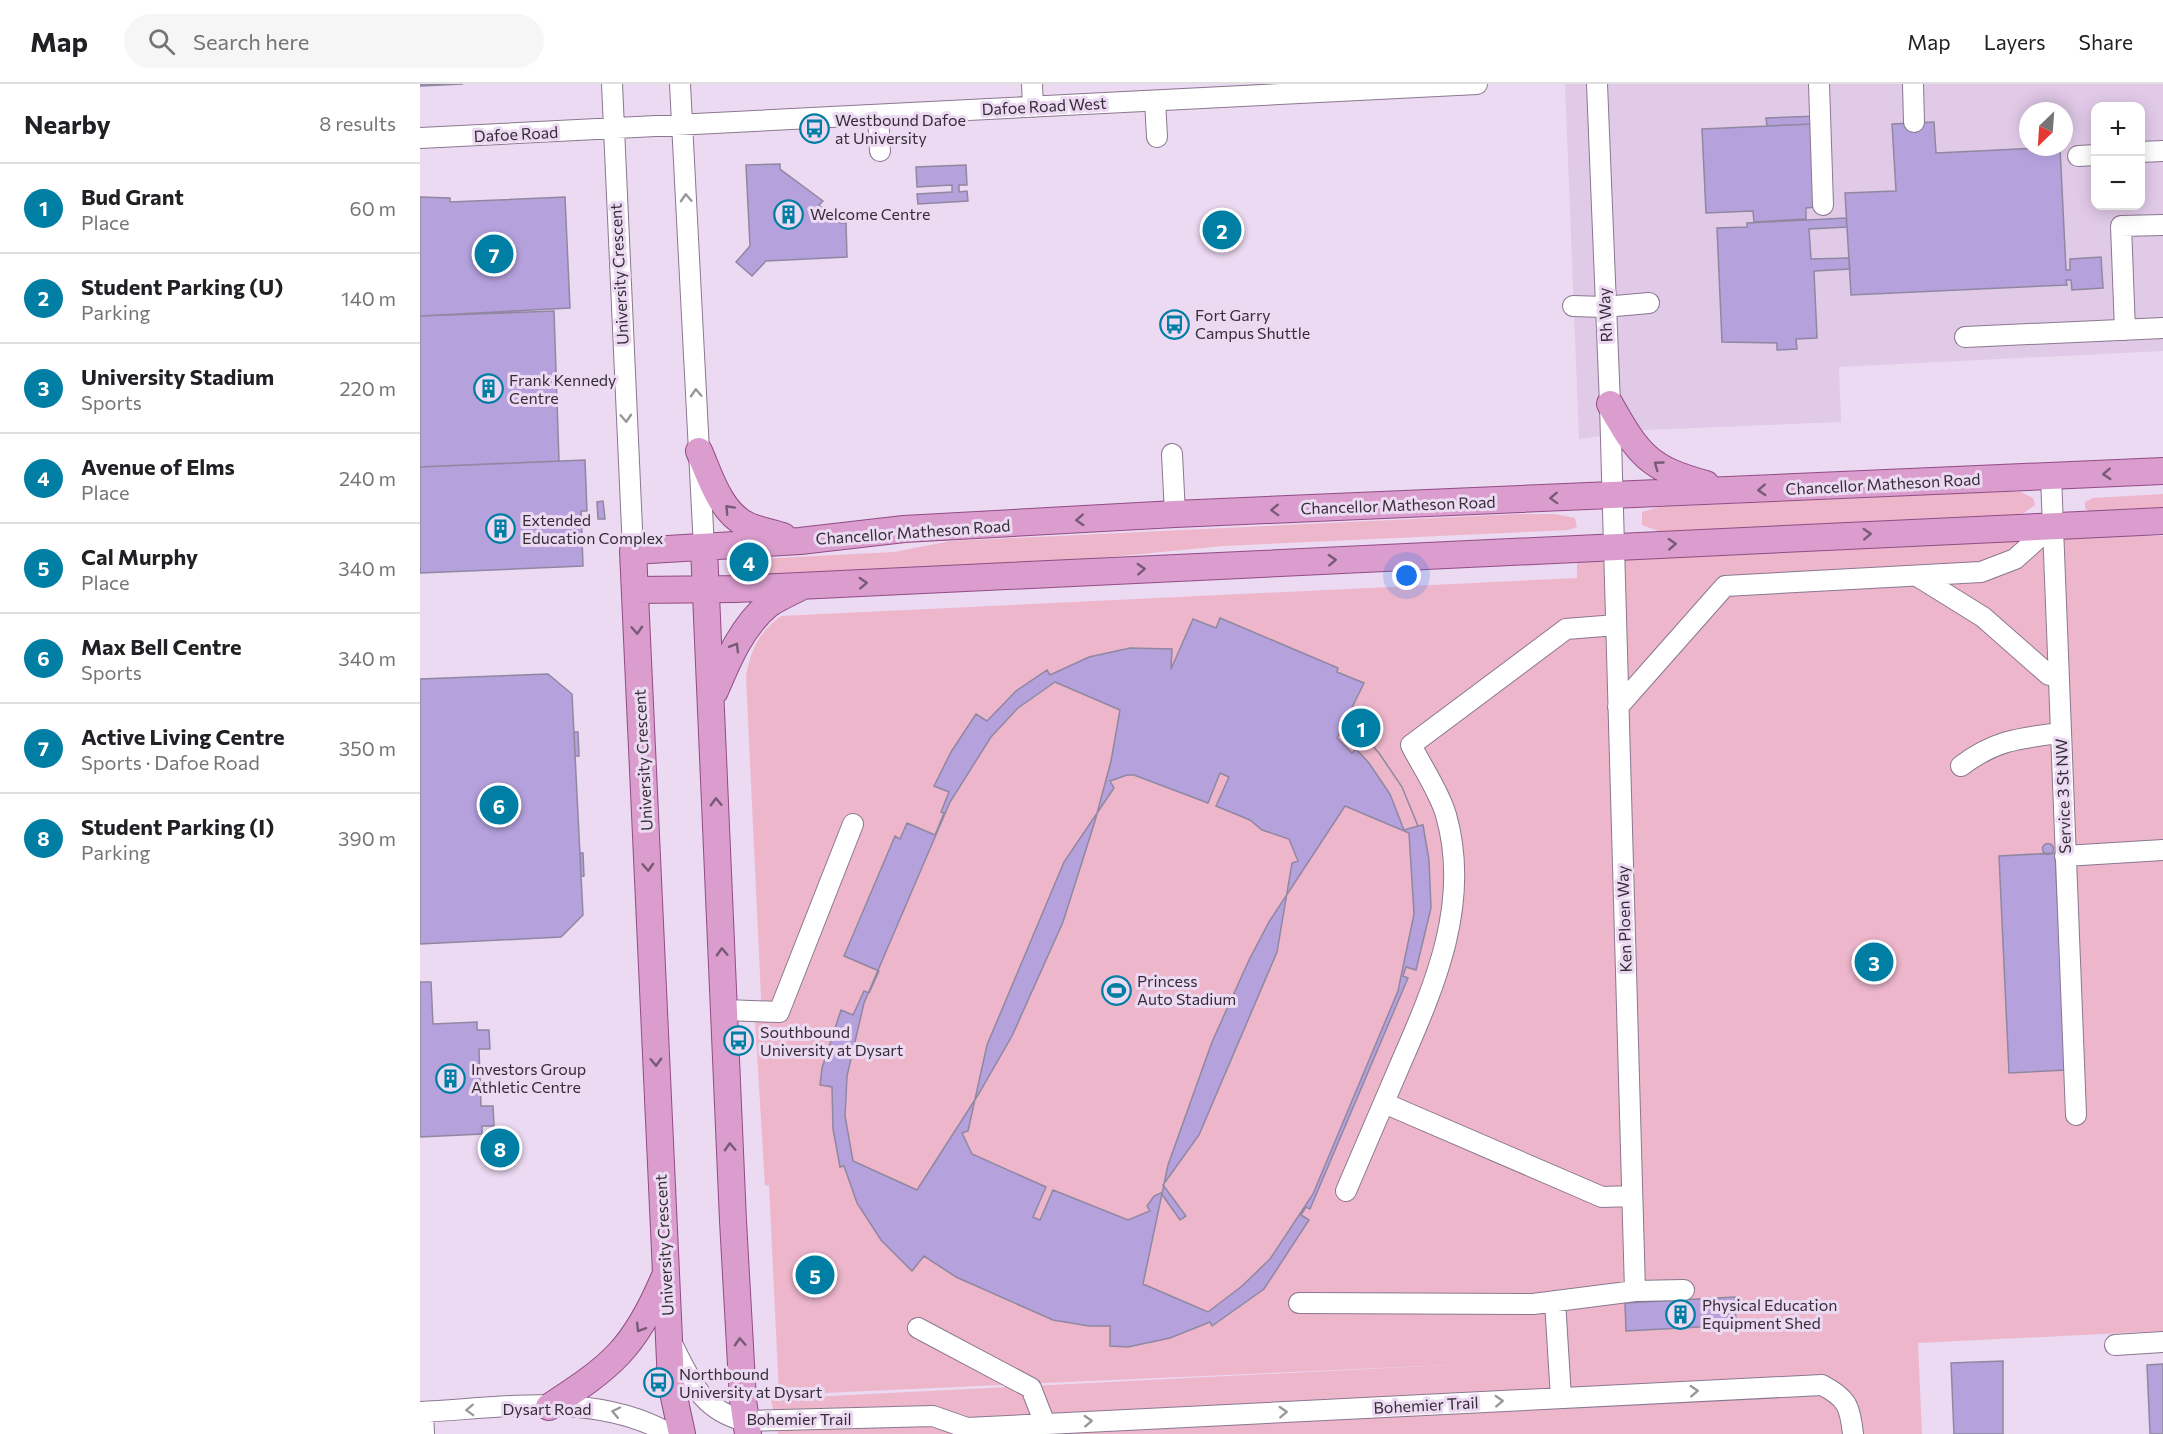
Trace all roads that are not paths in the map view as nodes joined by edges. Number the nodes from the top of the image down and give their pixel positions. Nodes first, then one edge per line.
1 (612, 84) edge
2 (680, 84) edge
3 (1032, 84) edge
4 (1477, 84) edge
5 (1597, 84) edge
6 (1819, 84) edge
7 (1913, 84) edge
8 (1338, 88) edge
9 (1218, 91) edge
10 (1155, 101) junction
11 (1033, 107) junction
12 (878, 115) junction
13 (1914, 122) dead end
14 (682, 125) junction
15 (612, 129) junction
16 (1157, 136) dead end
17 (420, 138) edge
18 (880, 151) dead end
19 (2163, 151) edge
20 (2145, 152) edge
21 (1823, 205) dead end
22 (2163, 225) edge
23 (1649, 303) dead end
24 (1573, 306) dead end
25 (1604, 307) junction
26 (2163, 328) edge
27 (2125, 330) junction
28 (1965, 337) dead end
29 (1610, 404) junction
30 (699, 452) junction
31 (1172, 454) dead end
32 (2163, 471) edge
33 (2051, 476) junction
34 (1732, 491) junction
35 (1612, 496) junction
36 (1175, 514) junction
37 (2163, 521) edge
38 (2053, 525) junction
39 (800, 541) junction
40 (1614, 547) junction
41 (704, 548) junction
42 (633, 551) junction
43 (1917, 576) junction
44 (804, 585) junction
45 (706, 589) junction
46 (636, 590) junction
47 (1616, 625) junction
48 (2058, 675) junction
49 (711, 700) junction
50 (1618, 707) junction
51 (2060, 734) junction
52 (1961, 766) dead end
53 (853, 824) dead end
54 (2163, 850) edge
55 (2065, 856) junction
56 (724, 1010) junction
57 (1384, 1103) junction
58 (2076, 1115) dead end
59 (1346, 1191) dead end
60 (1632, 1196) junction
61 (666, 1275) junction
62 (1684, 1290) dead end
63 (1635, 1291) junction
64 (1555, 1300) junction
65 (1299, 1303) dead end
66 (918, 1328) dead end
67 (669, 1339) junction
68 (2163, 1342) edge
69 (2115, 1345) dead end
70 (1561, 1398) junction
71 (549, 1407) junction
72 (422, 1412) edge
73 (1045, 1424) junction
74 (746, 1427) edge
75 (967, 1431) edge
76 (424, 1434) edge
77 (670, 1434) edge
78 (682, 1434) edge
79 (1853, 1434) edge

1 - 15 street, University Crescent
2 - 14 street
3 - 11 street
4 - 8 street, Dafoe Road West
5 - 25 street, Rh Way
6 - 21 street
7 - 13 street
8 - 9 street, Dafoe Road West
9 - 10 street, Dafoe Road West
10 - 11 street, Dafoe Road West
10 - 16 street
11 - 12 street, Dafoe Road West
12 - 14 street, Dafoe Road West
12 - 18 street
14 - 15 street, Dafoe Road West
30 -> 14 street
15 - 17 street, Dafoe Road
15 -> 42 street, University Crescent
19 - 20 street
22 - 27 street
23 - 25 street
24 - 25 street
25 - 29 street, Rh Way
26 - 27 street
27 - 28 street
34 -> 29 main road
29 - 35 street, Rh Way
39 -> 30 main road
30 - 41 street
31 - 36 street
32 -> 33 main road, Chancellor Matheson Road
33 -> 34 main road, Chancellor Matheson Road
33 - 38 street, Service 3 St NW
34 - 35 main road, Chancellor Matheson Road
35 -> 36 main road, Chancellor Matheson Road
35 - 40 street, Rh Way
36 -> 39 main road, Chancellor Matheson Road
37 - 38 main road
40 -> 38 main road
38 - 43 street
38 - 48 street, Service 3 St NW
39 - 41 main road, Chancellor Matheson Road
44 -> 40 main road
40 - 47 street, Ken Ploen Way
41 - 42 main road, Chancellor Matheson Road
41 - 45 main road
42 - 46 main road, University Crescent
43 - 48 street
43 - 50 street
44 - 45 main road
49 -> 44 main road
45 - 46 main road
45 - 49 main road
46 -> 61 main road, University Crescent
47 - 50 street, Ken Ploen Way
47 - 57 street
48 - 51 street, Service 3 St NW
56 -> 49 main road
50 - 60 street, Ken Ploen Way
51 - 52 street
51 - 55 street, Service 3 St NW
53 - 56 street
54 - 55 street
55 - 58 street, Service 3 St NW
74 -> 56 main road
57 - 59 street
57 - 60 street
60 - 63 street, Ken Ploen Way
61 - 67 main road, University Crescent
61 -> 71 main road
62 - 63 street
63 - 64 street
64 - 65 street
64 - 70 street
66 - 73 street
67 - 74 street, Bohemier Trail
67 - 78 main road, University Crescent
68 - 69 street
73 -> 70 street, Bohemier Trail
70 -> 79 street, Bohemier Trail
71 -> 72 street, Dysart Road
77 -> 71 street, Dysart Road
72 - 76 street
73 - 75 street, Bohemier Trail
74 - 75 street, Bohemier Trail

